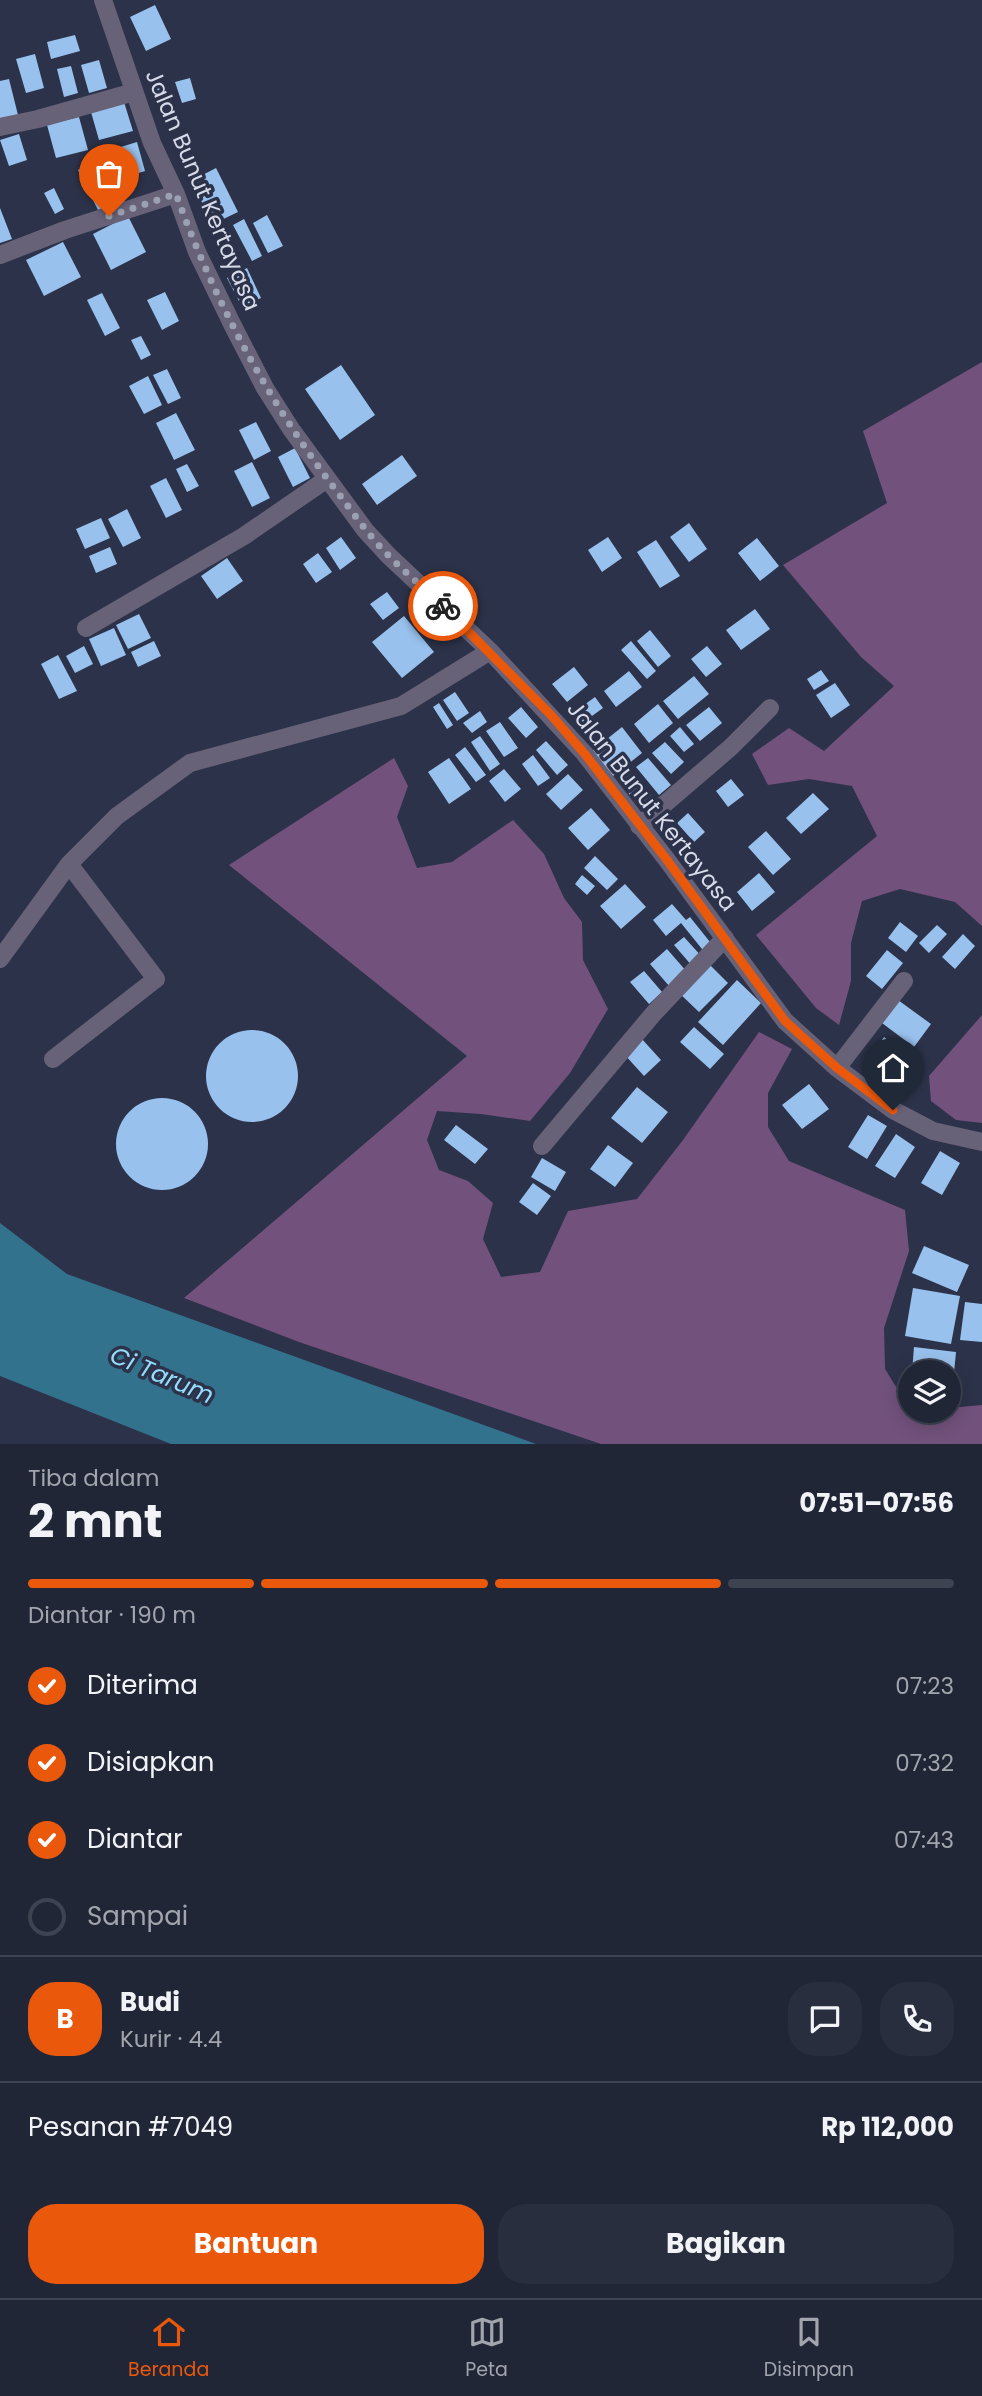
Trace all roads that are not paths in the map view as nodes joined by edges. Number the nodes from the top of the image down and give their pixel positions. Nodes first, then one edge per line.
1 (103, 0) edge
2 (134, 92) junction
3 (0, 127) edge
4 (176, 194) junction
5 (0, 255) edge
6 (327, 479) junction
7 (86, 628) dead end
8 (489, 651) junction
9 (770, 708) dead end
10 (639, 826) junction
11 (69, 864) junction
12 (725, 938) junction
13 (0, 958) edge
14 (904, 981) dead end
15 (52, 1059) dead end
16 (837, 1068) junction
17 (982, 1142) edge
18 (542, 1146) dead end

1 - 2 street, Jalan Bunut Kertayasa
2 - 3 street
2 - 4 street, Jalan Bunut Kertayasa
4 - 5 street
4 - 6 street, Jalan Bunut Kertayasa
6 - 7 street
6 - 8 street, Jalan Bunut Kertayasa
8 - 10 street, Jalan Bunut Kertayasa
8 - 11 street
9 - 10 street
10 - 12 street, Jalan Bunut Kertayasa
11 - 13 street
11 - 15 street
12 - 16 street, Jalan Bunut Kertayasa
12 - 18 street
14 - 16 street
16 - 17 street, Jalan Bunut Kertayasa

